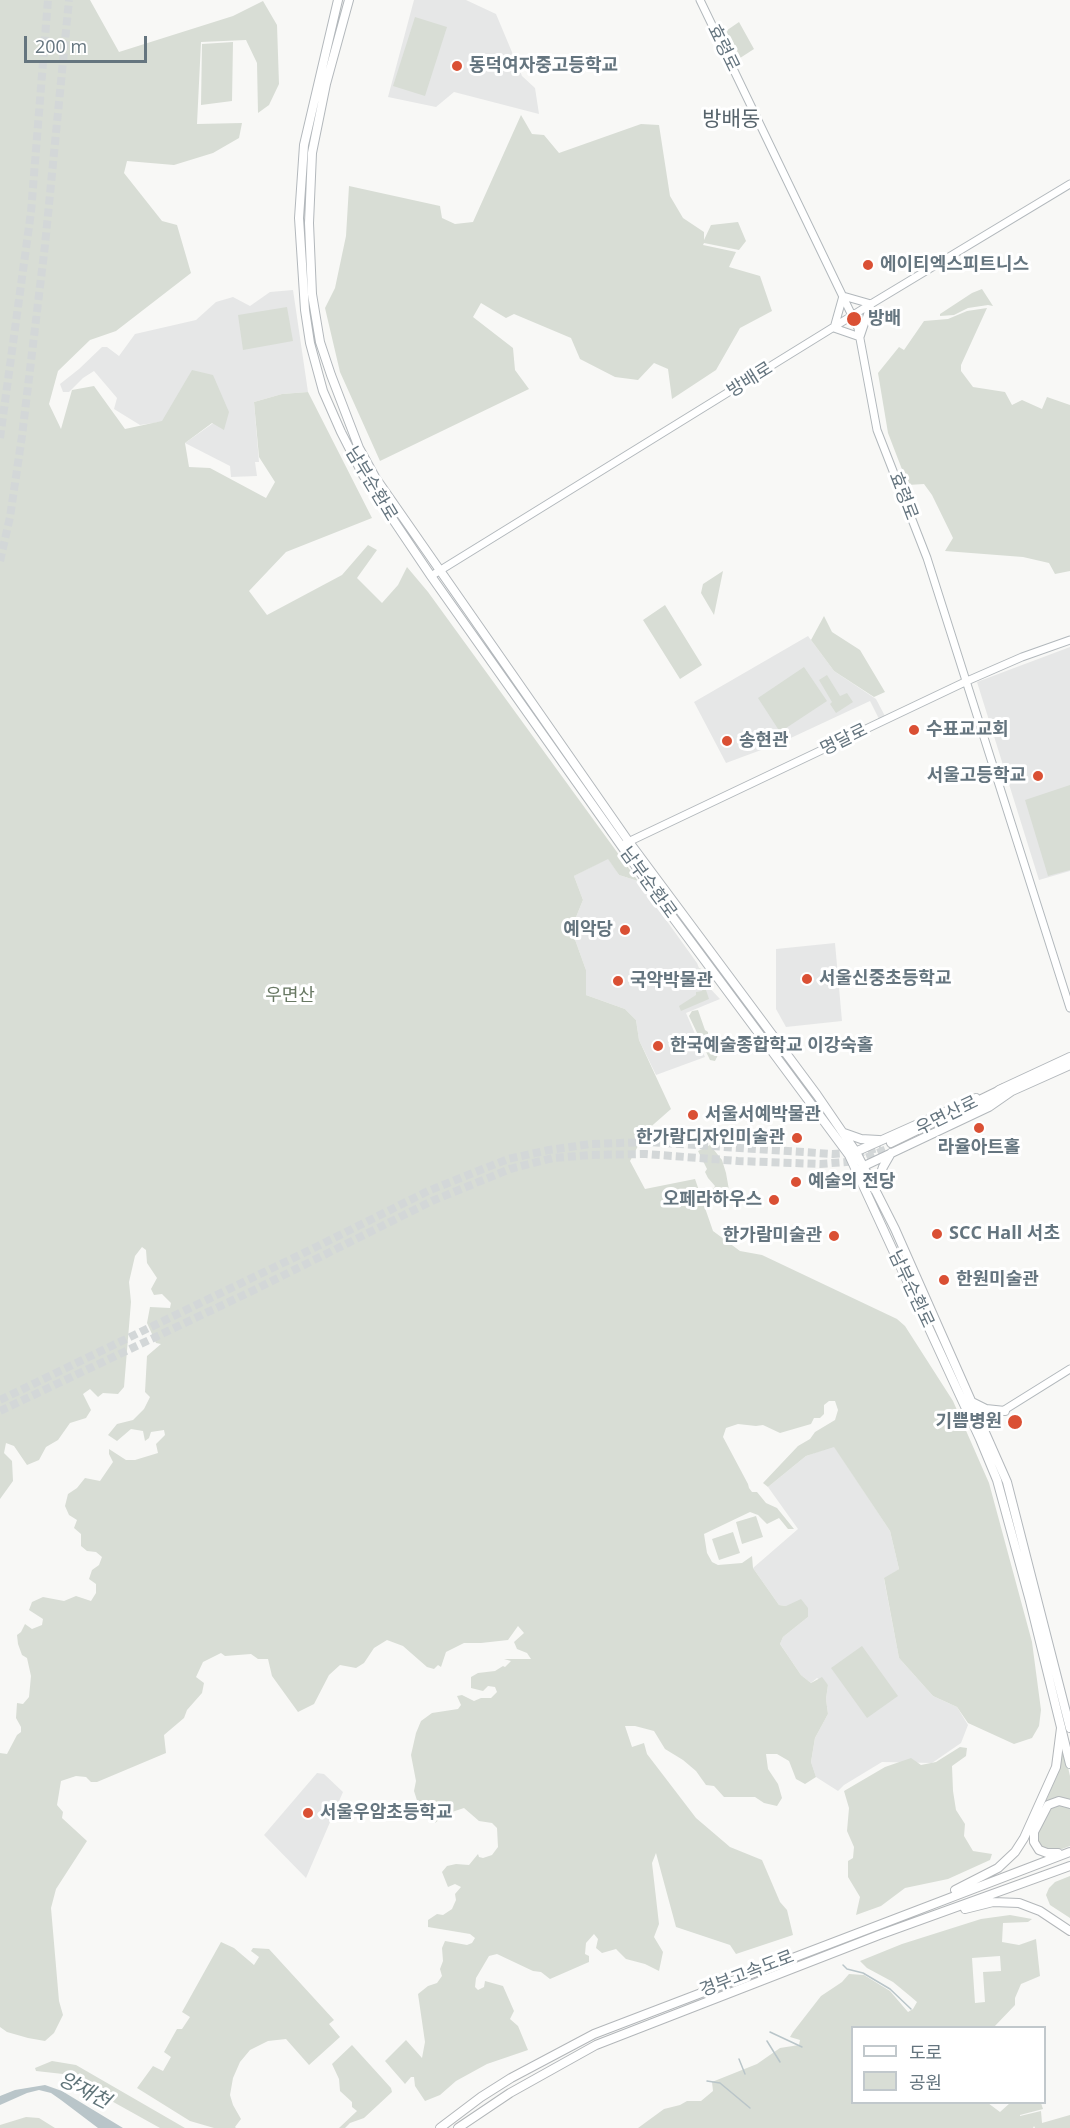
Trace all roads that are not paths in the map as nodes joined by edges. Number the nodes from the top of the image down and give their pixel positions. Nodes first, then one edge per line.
1 (338, 0) edge
2 (349, 0) edge
3 (700, 0) edge
4 (334, 16) junction
5 (344, 19) junction
6 (1070, 184) edge
7 (843, 296) junction
8 (871, 304) junction
9 (853, 316) junction
10 (834, 327) junction
11 (860, 337) junction
12 (439, 571) junction
13 (431, 576) junction
14 (1070, 640) edge
15 (967, 681) junction
16 (625, 844) junction
17 (1070, 1008) edge
18 (1070, 1057) edge
19 (1070, 1065) edge
20 (1004, 1092) junction
21 (844, 1133) junction
22 (891, 1147) junction
23 (853, 1153) junction
24 (860, 1168) junction
25 (875, 1190) junction
26 (1070, 1369) edge
27 (968, 1399) junction
28 (1005, 1411) junction
29 (983, 1424) junction
30 (975, 1429) junction
31 (1066, 1728) edge
32 (1070, 1764) edge
33 (1070, 1804) edge
34 (1069, 1852) edge
35 (1070, 1866) edge
36 (919, 1909) junction
37 (923, 1920) junction
38 (1070, 1930) edge
39 (443, 2126) edge
40 (458, 2128) edge

1 - 4 main road, 남부순환로
2 - 5 main road, 남부순환로
3 - 7 main road, 효령로
4 - 5 main road
4 - 13 main road, 남부순환로
5 - 12 main road, 남부순환로
6 - 8 main road, 방배로
7 - 8 main road
7 - 9 main road, 효령로
7 - 10 main road
8 - 9 main road, 방배로
8 - 11 main road
9 - 10 main road, 방배로
9 - 11 main road, 효령로
10 - 11 main road
10 - 12 main road, 방배로
11 - 15 main road, 효령로
12 - 13 main road, 방배로
12 - 16 main road, 남부순환로
13 - 16 main road, 남부순환로
14 - 15 main road, 명달로
15 - 16 main road, 명달로
15 - 17 main road, 효령로
16 - 21 main road, 남부순환로
16 - 23 main road, 남부순환로
18 - 20 main road
19 - 20 main road
20 - 22 main road, 우면산로
21 - 22 main road
21 - 23 main road, 남부순환로
22 - 23 main road
22 - 24 main road
22 - 25 main road
23 - 24 main road, 남부순환로
24 - 25 main road, 남부순환로
24 - 27 main road, 남부순환로
25 - 27 main road, 남부순환로
26 - 28 main road
27 - 28 main road
27 - 29 main road, 남부순환로
27 - 30 main road, 남부순환로
28 - 29 main road
29 - 30 main road
29 - 31 main road, 남부순환로
30 - 31 main road, 남부순환로
31 - 32 main road, 남부순환로
31 - 36 main road
33 - 34 main road
34 - 36 main road, 경부고속도로
35 - 37 main road, 경부고속도로
36 - 39 main road, 경부고속도로
37 - 38 main road
37 - 40 main road, 경부고속도로

